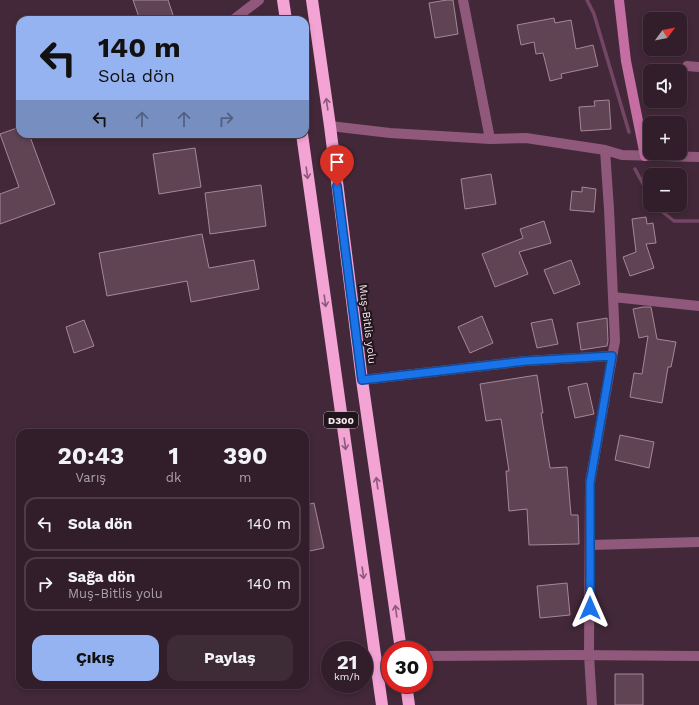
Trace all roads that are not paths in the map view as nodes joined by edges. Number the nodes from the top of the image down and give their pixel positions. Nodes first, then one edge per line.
1 (259, 0) edge
2 (283, 0) edge
3 (312, 0) edge
4 (463, 0) edge
5 (619, 0) edge
6 (238, 16) edge
7 (285, 16) edge
8 (687, 66) dead end
9 (699, 67) edge
10 (330, 126) junction
11 (303, 138) edge
12 (490, 138) junction
13 (643, 146) edge
14 (605, 150) junction
15 (643, 156) edge
16 (687, 157) edge
17 (699, 157) edge
18 (612, 297) junction
19 (699, 306) edge
20 (612, 356) junction
21 (362, 380) junction
22 (699, 542) edge
23 (590, 545) junction
24 (401, 641) edge
25 (590, 655) junction
26 (433, 656) edge
27 (699, 656) edge
28 (407, 693) edge
29 (382, 705) edge
30 (409, 705) edge
31 (592, 705) edge

1 - 6 street
2 - 7 highway
10 -> 3 highway, Muş-Bitlis yolu / D300
4 - 12 street
5 - 13 street
8 - 9 street
10 - 12 street
10 - 21 highway, Muş-Bitlis yolu / D300
11 -> 29 highway, D300
12 - 14 street
14 - 15 street
14 - 18 street
16 - 17 street
18 - 19 street
18 - 20 street
20 - 21 street
20 - 23 street
24 -> 21 highway, Muş-Bitlis yolu / D300
22 - 23 street
23 - 25 street
25 - 26 street
25 - 27 street
25 - 31 street
28 - 30 highway

